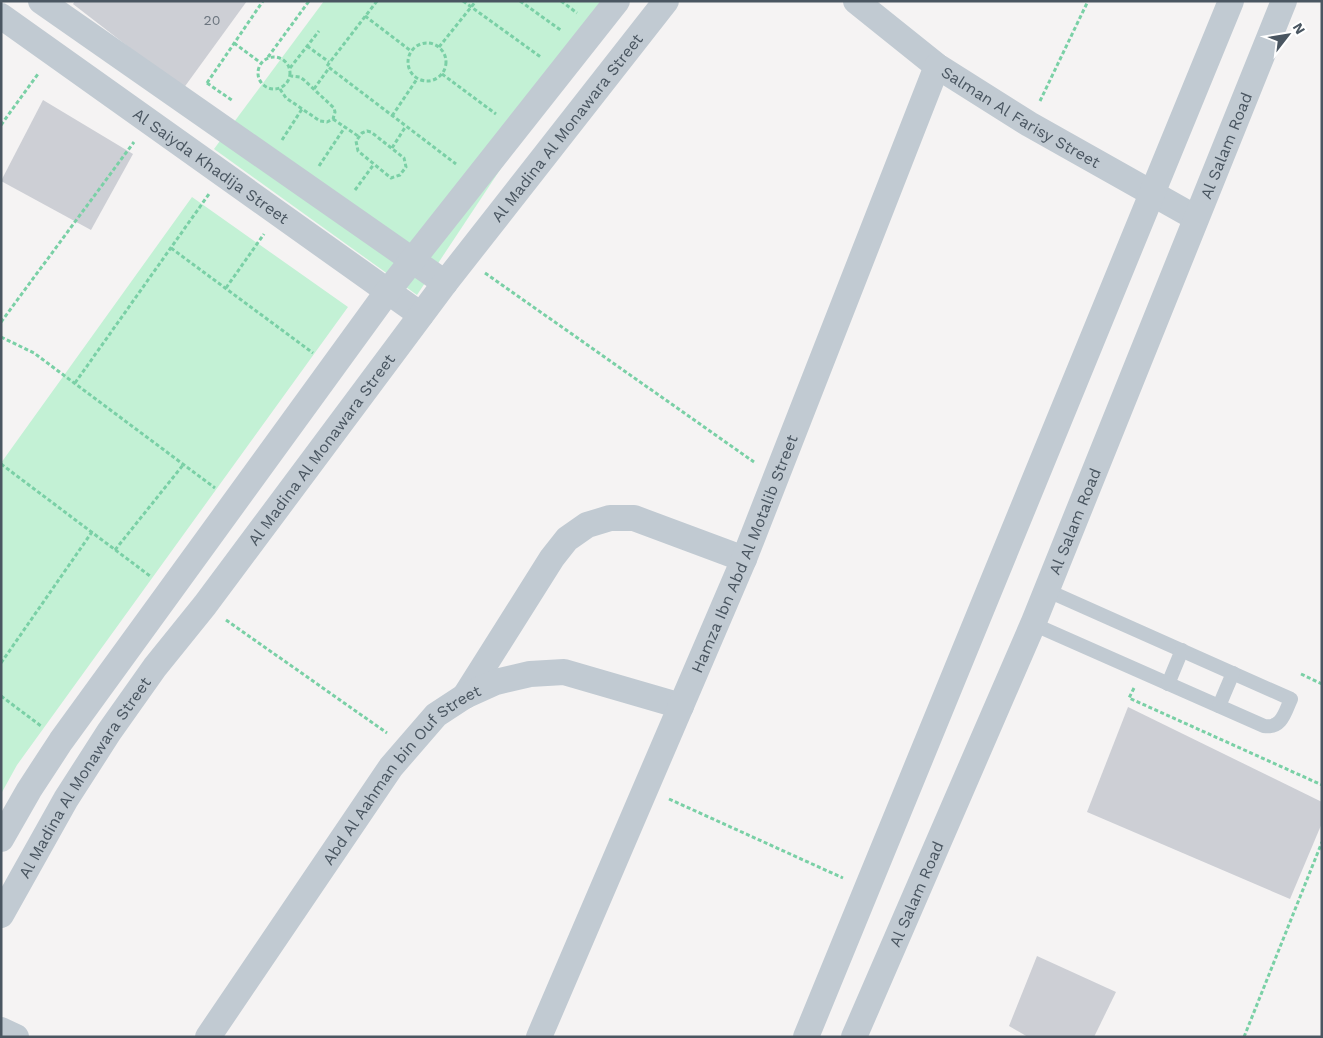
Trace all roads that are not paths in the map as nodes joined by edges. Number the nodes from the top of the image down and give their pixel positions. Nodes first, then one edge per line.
1 (41, 1) edge
2 (617, 1) edge
3 (666, 1) edge
4 (856, 1) edge
5 (1231, 1) edge
6 (1284, 1) edge
7 (1, 16) edge
8 (937, 66) junction
9 (1153, 193) junction
10 (1196, 218) junction
11 (411, 260) junction
12 (445, 283) junction
13 (388, 291) junction
14 (421, 315) junction
15 (744, 559) junction
16 (1046, 590) junction
17 (1033, 624) junction
18 (1182, 650) junction
19 (1233, 673) junction
20 (1168, 684) junction
21 (465, 696) junction
22 (681, 706) junction
23 (1219, 706) junction
24 (1, 839) edge
25 (1, 915) edge
26 (1, 1030) edge
27 (16, 1037) edge
28 (208, 1037) edge
29 (539, 1037) edge
30 (806, 1037) edge
31 (854, 1037) edge

1 - 11 street
2 - 11 street, Al Madina Al Monawara Street
3 - 12 street, Al Madina Al Monawara Street
4 - 8 street, Salman Al Farisy Street
5 - 9 street
6 - 10 street, Al Salam Road
7 - 13 street, Al Saiyda Khadija Street
8 - 9 street, Salman Al Farisy Street
8 - 15 street, Hamza Ibn Abd Al Motalib Street
9 - 10 street, Salman Al Farisy Street
9 - 30 street
10 - 16 street, Al Salam Road
11 - 12 street
11 - 13 street, Al Madina Al Monawara Street
12 - 14 street, Al Madina Al Monawara Street
13 - 14 street, Al Saiyda Khadija Street
13 - 24 street, Al Madina Al Monawara Street
14 - 25 street, Al Madina Al Monawara Street
15 - 21 street
15 - 22 street, Hamza Ibn Abd Al Motalib Street
16 - 17 street, Al Salam Road
16 - 18 lane
17 - 20 lane
17 - 31 street, Al Salam Road
18 - 19 lane
18 - 20 lane
19 - 23 lane
19 - 23 lane
20 - 23 lane
21 - 22 street, Abd Al Aahman bin Ouf Street
21 - 28 street, Abd Al Aahman bin Ouf Street
22 - 29 street, Hamza Ibn Abd Al Motalib Street
26 - 27 street

